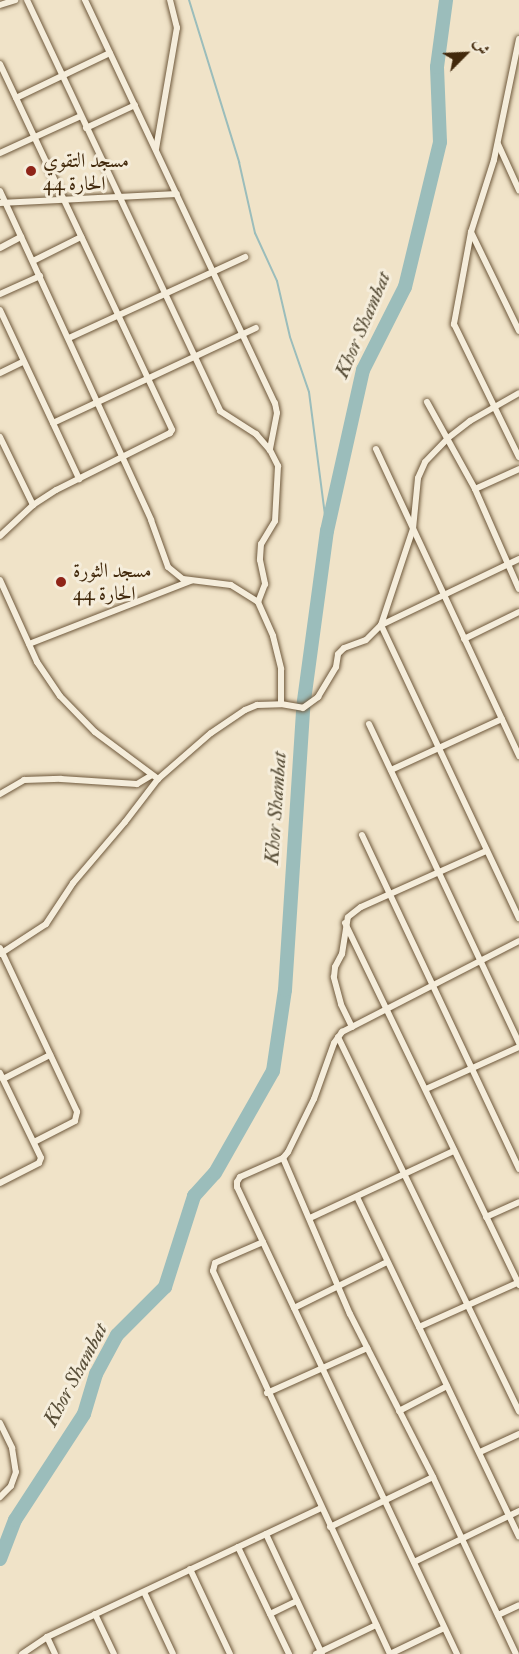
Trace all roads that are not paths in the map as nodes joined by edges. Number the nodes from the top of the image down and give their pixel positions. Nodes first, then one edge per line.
1 (15, 0) edge
2 (27, 0) edge
3 (85, 0) edge
4 (170, 0) edge
5 (0, 5) edge
6 (519, 39) edge
7 (515, 52) junction
8 (110, 53) junction
9 (519, 60) edge
10 (0, 64) edge
11 (61, 76) junction
12 (16, 98) junction
13 (135, 105) junction
14 (81, 116) junction
15 (86, 128) junction
16 (33, 137) junction
17 (498, 144) junction
18 (156, 150) junction
19 (0, 153) edge
20 (519, 190) edge
21 (0, 191) edge
22 (177, 194) junction
23 (119, 197) junction
24 (64, 200) junction
25 (3, 203) edge
26 (471, 232) junction
27 (21, 237) junction
28 (81, 237) junction
29 (0, 248) edge
30 (245, 256) dead end
31 (33, 261) junction
32 (213, 271) junction
33 (40, 276) junction
34 (0, 294) edge
35 (165, 294) junction
36 (0, 310) edge
37 (118, 315) junction
38 (516, 319) edge
39 (256, 328) dead end
40 (519, 331) edge
41 (243, 334) junction
42 (69, 338) junction
43 (195, 357) junction
44 (23, 362) junction
45 (0, 373) edge
46 (148, 379) junction
47 (519, 393) edge
48 (427, 402) dead end
49 (98, 403) junction
50 (495, 406) junction
51 (52, 423) junction
52 (0, 437) edge
53 (448, 438) junction
54 (376, 449) dead end
55 (270, 450) junction
56 (122, 456) junction
57 (519, 457) edge
58 (519, 469) edge
59 (79, 479) junction
60 (475, 489) junction
61 (33, 506) junction
62 (413, 529) junction
63 (0, 536) edge
64 (519, 559) edge
65 (507, 564) junction
66 (0, 580) edge
67 (191, 581) junction
68 (519, 589) edge
69 (444, 595) junction
70 (258, 602) junction
71 (519, 612) edge
72 (381, 625) junction
73 (464, 639) junction
74 (28, 644) junction
75 (281, 704) junction
76 (502, 720) junction
77 (369, 724) dead end
78 (439, 748) junction
79 (519, 756) edge
80 (391, 770) junction
81 (155, 777) junction
82 (0, 794) edge
83 (362, 834) dead end
84 (486, 851) junction
85 (440, 872) junction
86 (392, 894) junction
87 (519, 918) edge
88 (345, 923) junction
89 (519, 941) edge
90 (1, 952) edge
91 (480, 960) junction
92 (434, 983) junction
93 (387, 1007) junction
94 (351, 1027) junction
95 (338, 1037) junction
96 (519, 1045) edge
97 (50, 1055) junction
98 (472, 1069) junction
99 (2, 1076) edge
100 (426, 1089) junction
101 (34, 1142) junction
102 (454, 1151) junction
103 (283, 1158) junction
104 (519, 1169) edge
105 (404, 1174) junction
106 (0, 1183) edge
107 (357, 1197) junction
108 (519, 1202) edge
109 (486, 1217) junction
110 (310, 1218) junction
111 (263, 1242) junction
112 (387, 1262) junction
113 (519, 1283) edge
114 (339, 1287) junction
115 (467, 1305) junction
116 (294, 1308) junction
117 (419, 1327) junction
118 (367, 1348) junction
119 (322, 1368) junction
120 (447, 1386) junction
121 (267, 1393) junction
122 (399, 1411) junction
123 (519, 1412) edge
124 (0, 1423) edge
125 (519, 1434) edge
126 (480, 1452) junction
127 (433, 1477) junction
128 (0, 1497) edge
129 (384, 1499) junction
130 (321, 1508) junction
131 (519, 1511) edge
132 (509, 1516) junction
133 (330, 1527) junction
134 (266, 1534) junction
135 (519, 1536) edge
136 (461, 1539) junction
137 (238, 1547) junction
138 (414, 1562) junction
139 (190, 1569) junction
140 (144, 1592) junction
141 (297, 1601) junction
142 (519, 1605) edge
143 (95, 1614) junction
144 (270, 1614) junction
145 (498, 1615) junction
146 (376, 1625) junction
147 (444, 1628) junction
148 (47, 1637) junction
149 (230, 1652) edge
150 (320, 1653) edge
151 (22, 1654) edge
152 (56, 1654) edge
153 (114, 1654) edge
154 (173, 1654) edge
155 (222, 1654) edge
156 (289, 1654) edge
157 (390, 1654) edge
158 (457, 1654) edge
159 (516, 1654) edge

1 - 5 street
2 - 11 street
3 - 8 street
4 - 18 street
6 - 7 street
7 - 9 street
7 - 17 street
8 - 11 street
8 - 13 street
10 - 12 street
11 - 12 street
11 - 14 street
12 - 16 street
13 - 15 street
13 - 18 street
14 - 15 street
14 - 16 street
15 - 23 street
16 - 19 street
16 - 24 street
17 - 20 street
17 - 26 street
18 - 22 street
21 - 25 street
22 - 23 street
22 - 32 street
23 - 24 street
23 - 35 street
24 - 25 street
24 - 28 street
25 - 27 street
26 - 38 street
26 - 50 street
27 - 29 street
27 - 31 street
28 - 31 street
28 - 37 street
30 - 32 street
31 - 33 street
32 - 35 street
32 - 41 street
33 - 34 street
33 - 42 street
35 - 37 street
35 - 43 street
36 - 44 street
37 - 42 street
37 - 46 street
38 - 40 street
39 - 41 street
41 - 43 street
41 - 55 street
42 - 49 street
43 - 46 street
43 - 55 street
44 - 45 street
44 - 51 street
46 - 49 street
46 - 56 street
47 - 50 street
48 - 53 street
49 - 51 street
49 - 56 street
50 - 53 street
50 - 57 street
51 - 59 street
52 - 61 street
53 - 60 street
53 - 62 street
54 - 62 street
55 - 70 street
56 - 59 street
56 - 67 street
58 - 60 street
59 - 61 street
60 - 65 street
61 - 63 street
62 - 69 street
62 - 72 street
64 - 65 street
65 - 68 street
65 - 69 street
66 - 74 street
67 - 70 street
67 - 74 street
69 - 72 street
69 - 73 street
70 - 75 street
71 - 73 street
72 - 75 street
72 - 78 street
73 - 76 street
74 - 81 street
75 - 81 street
76 - 78 street
76 - 79 street
77 - 80 street
78 - 80 street
78 - 84 street
80 - 85 street
81 - 82 street
81 - 90 street
83 - 86 street
84 - 85 street
84 - 87 street
85 - 86 street
85 - 91 street
86 - 88 street
86 - 92 street
88 - 93 street
88 - 94 street
89 - 91 street
90 - 97 street
91 - 92 street
91 - 96 street
92 - 93 street
92 - 98 street
93 - 94 street
93 - 100 street
94 - 95 street
95 - 103 street
95 - 105 street
96 - 98 street
97 - 99 street
97 - 101 street
98 - 100 street
98 - 104 street
99 - 101 street
100 - 102 street
101 - 106 street
102 - 105 street
102 - 109 street
103 - 110 street
103 - 111 street
105 - 107 street
105 - 115 street
107 - 110 street
107 - 112 street
108 - 109 street
109 - 113 street
110 - 114 street
111 - 116 street
111 - 121 street
112 - 114 street
112 - 117 street
113 - 115 street
114 - 116 street
114 - 118 street
115 - 117 street
115 - 123 street
116 - 119 street
117 - 120 street
118 - 119 street
118 - 122 street
119 - 121 street
119 - 129 street
120 - 122 street
120 - 126 street
121 - 130 street
122 - 127 street
124 - 128 street
125 - 126 street
126 - 132 street
127 - 129 street
127 - 136 street
129 - 133 street
129 - 138 street
130 - 133 street
130 - 134 street
131 - 132 street
132 - 135 street
132 - 136 street
133 - 146 street
134 - 137 street
134 - 141 street
136 - 138 street
136 - 145 street
137 - 139 street
137 - 144 street
138 - 147 street
139 - 140 street
139 - 149 street
140 - 143 street
140 - 154 street
141 - 144 street
141 - 150 street
142 - 145 street
143 - 148 street
143 - 153 street
144 - 156 street
145 - 159 street
146 - 150 street
146 - 157 street
147 - 157 street
147 - 158 street
148 - 151 street
148 - 152 street
149 - 155 street

